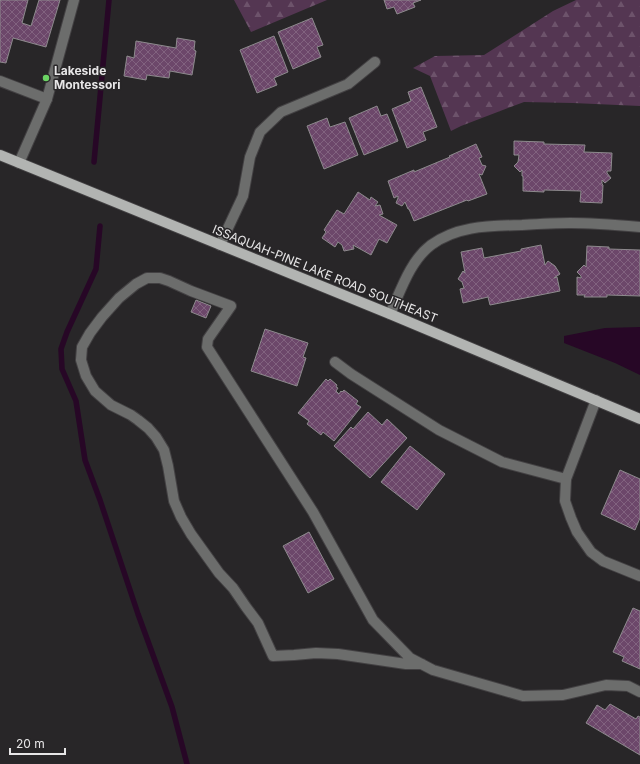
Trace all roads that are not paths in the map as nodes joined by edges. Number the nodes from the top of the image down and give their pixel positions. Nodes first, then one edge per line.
1 (74, 0) edge
2 (375, 62) dead end
3 (0, 81) edge
4 (47, 100) junction
5 (0, 155) edge
6 (19, 163) junction
7 (640, 227) edge
8 (220, 245) junction
9 (390, 314) junction
10 (335, 362) dead end
11 (596, 400) junction
12 (640, 419) edge
13 (566, 479) junction
14 (640, 576) edge
15 (422, 664) junction
16 (640, 692) edge

1 - 4 street
2 - 8 street
3 - 4 street
4 - 6 street
5 - 6 main road, ISSAQUAH-PINE LAKE ROAD SOUTHEAST
6 - 8 main road, ISSAQUAH-PINE LAKE ROAD SOUTHEAST
7 - 9 street
8 - 9 main road, ISSAQUAH-PINE LAKE ROAD SOUTHEAST
9 - 11 main road, ISSAQUAH-PINE LAKE ROAD SOUTHEAST
10 - 13 street
11 - 12 main road, ISSAQUAH-PINE LAKE ROAD SOUTHEAST
11 - 13 street
13 - 14 street
15 - 15 street
15 - 16 street

